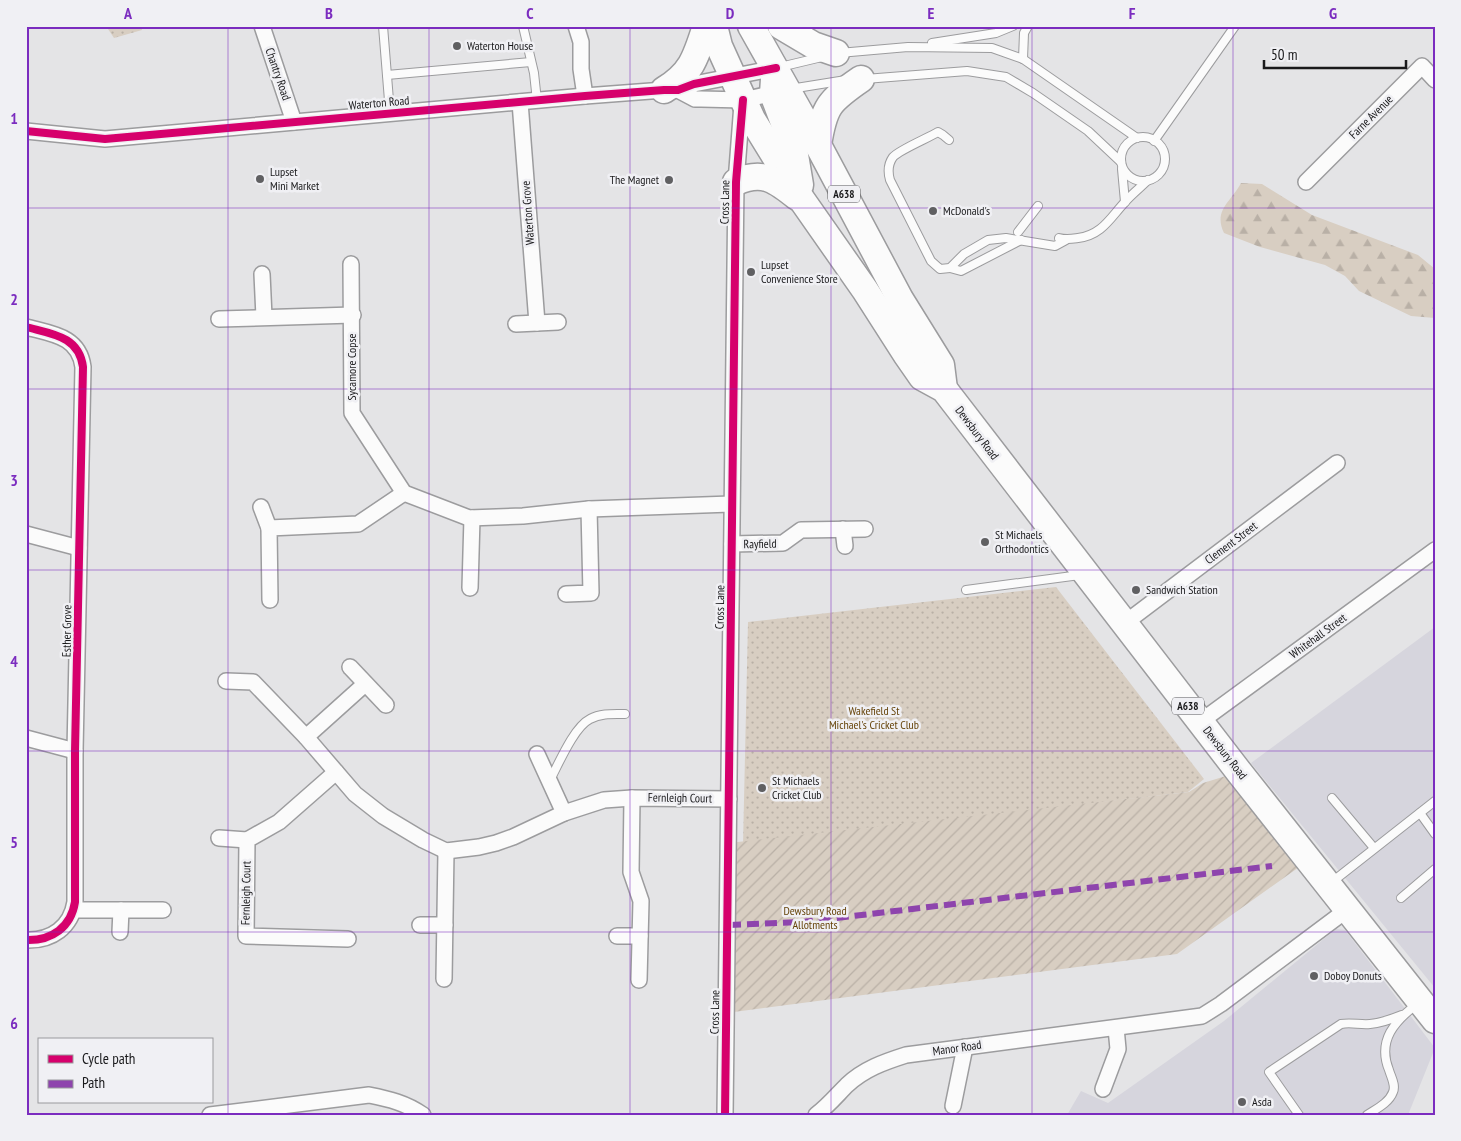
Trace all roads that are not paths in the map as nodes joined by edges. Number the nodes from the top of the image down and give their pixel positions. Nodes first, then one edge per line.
1 (262, 26) edge
2 (383, 26) edge
3 (523, 26) edge
4 (576, 26) edge
5 (706, 26) edge
6 (714, 26) edge
7 (730, 26) edge
8 (751, 26) edge
9 (781, 26) edge
10 (1014, 26) edge
11 (1028, 26) edge
12 (1235, 26) edge
13 (908, 47) junction
14 (836, 53) junction
15 (1023, 59) junction
16 (531, 62) junction
17 (387, 75) junction
18 (861, 79) junction
19 (1435, 80) edge
20 (741, 84) junction
21 (779, 84) junction
22 (671, 90) junction
23 (584, 96) junction
24 (537, 101) junction
25 (520, 102) junction
26 (390, 113) junction
27 (294, 122) junction
28 (26, 131) edge
29 (1137, 138) junction
30 (950, 140) dead end
31 (1154, 141) junction
32 (818, 145) junction
33 (1122, 165) junction
34 (1148, 180) junction
35 (736, 182) junction
36 (1306, 182) dead end
37 (802, 200) junction
38 (1125, 202) junction
39 (1038, 206) dead end
40 (1020, 236) junction
41 (351, 264) dead end
42 (950, 268) junction
43 (262, 274) dead end
44 (352, 315) junction
45 (264, 317) junction
46 (219, 319) dead end
47 (558, 322) dead end
48 (536, 323) junction
49 (516, 324) dead end
50 (26, 327) edge
51 (944, 389) junction
52 (1337, 463) dead end
53 (404, 493) junction
54 (731, 504) junction
55 (261, 507) dead end
56 (589, 508) junction
57 (472, 518) junction
58 (269, 528) junction
59 (843, 529) junction
60 (865, 529) dead end
61 (26, 534) edge
62 (732, 544) junction
63 (844, 546) dead end
64 (79, 548) junction
65 (1435, 550) edge
66 (1087, 574) junction
67 (470, 588) dead end
68 (966, 590) dead end
69 (566, 594) dead end
70 (270, 600) dead end
71 (1125, 623) junction
72 (350, 667) dead end
73 (226, 681) dead end
74 (365, 684) junction
75 (386, 705) dead end
76 (625, 714) dead end
77 (1200, 722) junction
78 (306, 737) junction
79 (26, 738) edge
80 (75, 751) junction
81 (536, 754) dead end
82 (336, 772) junction
83 (549, 782) junction
84 (632, 798) junction
85 (1332, 798) dead end
86 (729, 799) junction
87 (1435, 802) edge
88 (564, 813) junction
89 (1420, 813) junction
90 (1435, 834) edge
91 (219, 838) dead end
92 (247, 840) junction
93 (1374, 848) junction
94 (446, 851) junction
95 (1435, 870) edge
96 (1328, 884) junction
97 (1401, 898) dead end
98 (1348, 909) junction
99 (74, 910) junction
100 (121, 910) junction
101 (163, 910) dead end
102 (420, 925) dead end
103 (445, 925) junction
104 (120, 932) dead end
105 (617, 936) dead end
106 (640, 936) junction
107 (348, 939) dead end
108 (26, 940) edge
109 (444, 979) dead end
110 (639, 980) dead end
111 (1419, 1012) edge
112 (1116, 1028) junction
113 (965, 1047) junction
114 (1103, 1090) dead end
115 (953, 1106) dead end
116 (210, 1115) edge
117 (423, 1115) edge
118 (725, 1115) edge
119 (816, 1115) edge
120 (1299, 1115) edge
121 (1367, 1115) edge

1 - 27 street, Chantry Road
2 - 17 lane
3 - 16 lane
4 - 23 street
5 - 22 highway
6 - 20 highway, Dewsbury Road / A638
7 - 20 highway
8 - 21 highway, Dewsbury Road / A638
9 - 14 highway
10 - 13 lane
11 - 15 lane
12 - 31 lane
13 - 14 lane
13 - 15 lane
14 - 21 lane
15 - 29 lane
16 - 17 lane
16 - 24 lane
17 - 26 lane
18 - 21 lane
18 - 32 highway
18 - 33 lane
19 - 36 street, Farne Avenue
20 - 21 street
20 - 21 street
20 - 22 street, Waterton Road
20 - 22 street, Waterton Road
20 - 35 street, Cross Lane
20 - 37 highway, Dewsbury Road / A638
21 - 32 highway, Dewsbury Road / A638
21 - 37 highway
22 - 23 street, Waterton Road
23 - 24 street, Waterton Road
24 - 25 street, Waterton Road
25 - 26 street, Waterton Road
25 - 48 street, Waterton Grove
26 - 27 street, Waterton Road
27 - 28 street, Waterton Road
29 - 31 lane
29 - 33 lane
30 - 42 lane
31 - 34 lane
32 - 51 highway, Dewsbury Road / A638
33 - 34 lane
33 - 38 lane
34 - 38 lane
35 - 37 highway
35 - 54 street, Cross Lane
37 - 51 highway, Dewsbury Road / A638
38 - 40 lane
39 - 40 lane
40 - 42 lane
40 - 42 lane
41 - 44 street, Sycamore Copse
43 - 45 street
44 - 45 street, Sycamore Copse
44 - 53 street, Sycamore Copse
45 - 46 street, Sycamore Copse
47 - 48 street
48 - 49 street
50 - 64 street, Esther Grove
51 - 66 highway, Dewsbury Road / A638
52 - 71 street, Clement Street
53 - 57 street
53 - 58 street
54 - 56 street
54 - 62 street, Cross Lane
55 - 58 street
56 - 57 street
56 - 69 street
57 - 67 street
58 - 70 street
59 - 60 street, Rayfield
59 - 62 street, Rayfield
59 - 63 street
61 - 64 street
62 - 86 street, Cross Lane
64 - 80 street, Esther Grove
65 - 77 street, Whitehall Street
66 - 68 lane
66 - 71 highway, Dewsbury Road / A638
71 - 77 highway, Dewsbury Road / A638
72 - 74 street
73 - 78 street
74 - 75 street
74 - 78 street
76 - 83 lane
77 - 96 highway, Dewsbury Road / A638
78 - 82 street
79 - 80 street
80 - 99 street, Esther Grove
81 - 83 street
82 - 92 street
82 - 94 street
83 - 88 street
84 - 86 street, Fernleigh Court
84 - 88 street, Fernleigh Court
84 - 106 street, Fernleigh Court
85 - 93 lane
86 - 118 street, Cross Lane
87 - 89 lane
88 - 94 street, Fernleigh Court
89 - 90 lane
89 - 93 lane
91 - 92 street
92 - 107 street, Fernleigh Court
93 - 96 lane
94 - 103 street
95 - 97 lane
96 - 98 highway, Dewsbury Road / A638
98 - 111 highway, Dewsbury Road / A638
98 - 112 street, Manor Road
99 - 100 street
99 - 108 street
100 - 101 street
100 - 104 street
102 - 103 street
103 - 109 street
105 - 106 street
106 - 110 street, Fernleigh Court
111 - 120 lane
111 - 121 lane
112 - 113 street, Manor Road
112 - 114 street
113 - 115 street
113 - 119 street, Manor Road
116 - 117 street

